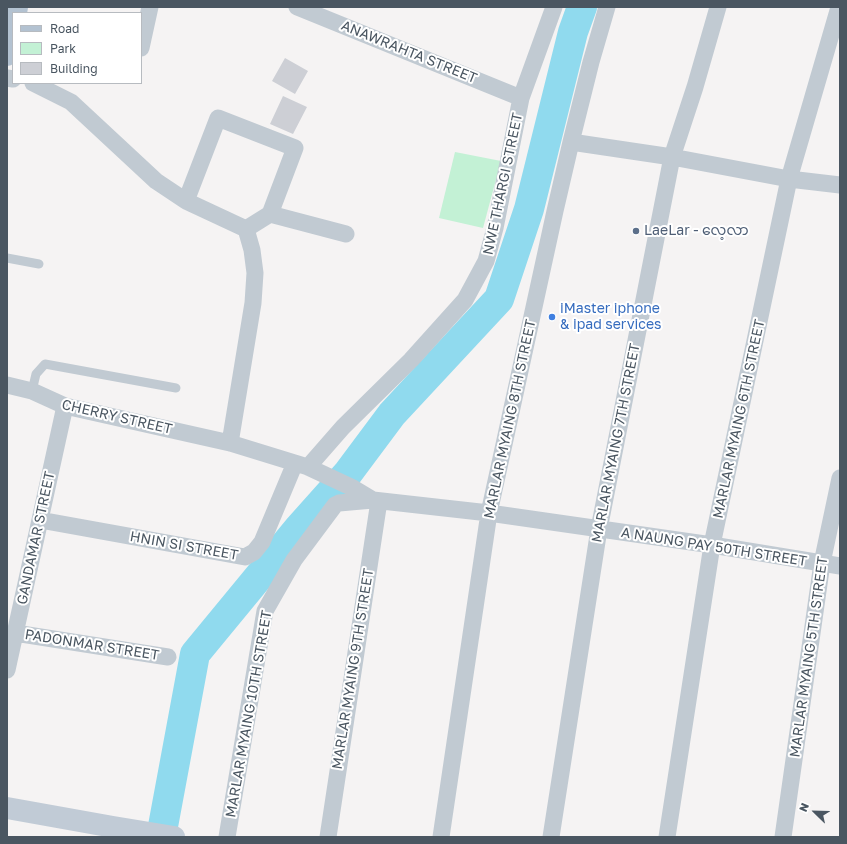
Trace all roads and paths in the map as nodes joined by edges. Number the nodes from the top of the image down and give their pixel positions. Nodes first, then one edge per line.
1 (150, 7) edge
2 (297, 7) edge
3 (554, 7) edge
4 (608, 7) edge
5 (718, 7) edge
6 (839, 7) edge
7 (12, 34) edge
8 (142, 43) edge
9 (7, 55) edge
10 (35, 84) edge
11 (521, 98) junction
12 (571, 142) junction
13 (672, 157) junction
14 (789, 179) junction
15 (840, 185) edge
16 (186, 201) junction
17 (270, 214) junction
18 (246, 229) junction
19 (346, 234) dead end
20 (7, 258) edge
21 (39, 264) dead end
22 (7, 385) edge
23 (176, 388) dead end
24 (32, 391) junction
25 (65, 406) junction
26 (230, 442) junction
27 (302, 465) junction
28 (840, 478) edge
29 (353, 488) joint
30 (376, 500) junction
31 (489, 512) junction
32 (40, 520) junction
33 (599, 529) junction
34 (712, 545) junction
35 (822, 563) junction
36 (840, 566) edge
37 (15, 633) junction
38 (168, 658) dead end
39 (7, 670) edge
40 (7, 808) edge
41 (174, 837) edge
42 (227, 837) edge
43 (328, 837) edge
44 (441, 837) edge
45 (551, 837) edge
46 (667, 837) edge
47 (783, 837) edge

1 - 8 street
2 - 11 street, ANAWRAHTA STREET
3 - 11 street, NWE THARGI STREET
4 - 12 street, MARLAR MYAING 8TH STREET
5 - 13 street, MARLAR MYAING 7TH STREET
6 - 14 street, MARLAR MYAING 6TH STREET
7 - 9 main road
10 - 16 street
11 - 27 street, NWE THARGI STREET
12 - 13 street
12 - 31 street, MARLAR MYAING 8TH STREET
13 - 14 street
13 - 33 street, MARLAR MYAING 7TH STREET
14 - 15 street
14 - 34 street, MARLAR MYAING 6TH STREET
16 - 17 street
16 - 18 street
17 - 18 street
17 - 19 street
18 - 26 street
20 - 21 lane
22 - 24 street, CHERRY STREET
23 - 24 lane
24 - 25 street, CHERRY STREET
25 - 26 street, CHERRY STREET
25 - 32 street, GANDAMAR STREET
26 - 27 street, CHERRY STREET
27 - 29 street, CHERRY STREET
27 - 32 street, HNIN SI STREET
28 - 35 street, MARLAR MYAING 5TH STREET
29 - 30 street, A NAUNG PAY 50TH STREET
30 - 31 street, A NAUNG PAY 50TH STREET
30 - 42 street, MARLAR MYAING 10TH STREET
30 - 43 street, MARLAR MYAING 9TH STREET
31 - 33 street, A NAUNG PAY 50TH STREET
31 - 44 street, MARLAR MYAING 8TH STREET
32 - 37 street, GANDAMAR STREET
33 - 34 street, A NAUNG PAY 50TH STREET
33 - 45 street, MARLAR MYAING 7TH STREET
34 - 35 street, A NAUNG PAY 50TH STREET
34 - 46 street, MARLAR MYAING 6TH STREET
35 - 36 street, A NAUNG PAY 50TH STREET
35 - 47 street, MARLAR MYAING 5TH STREET
37 - 38 street, PADONMAR STREET
37 - 39 street, GANDAMAR STREET
40 - 41 main road

